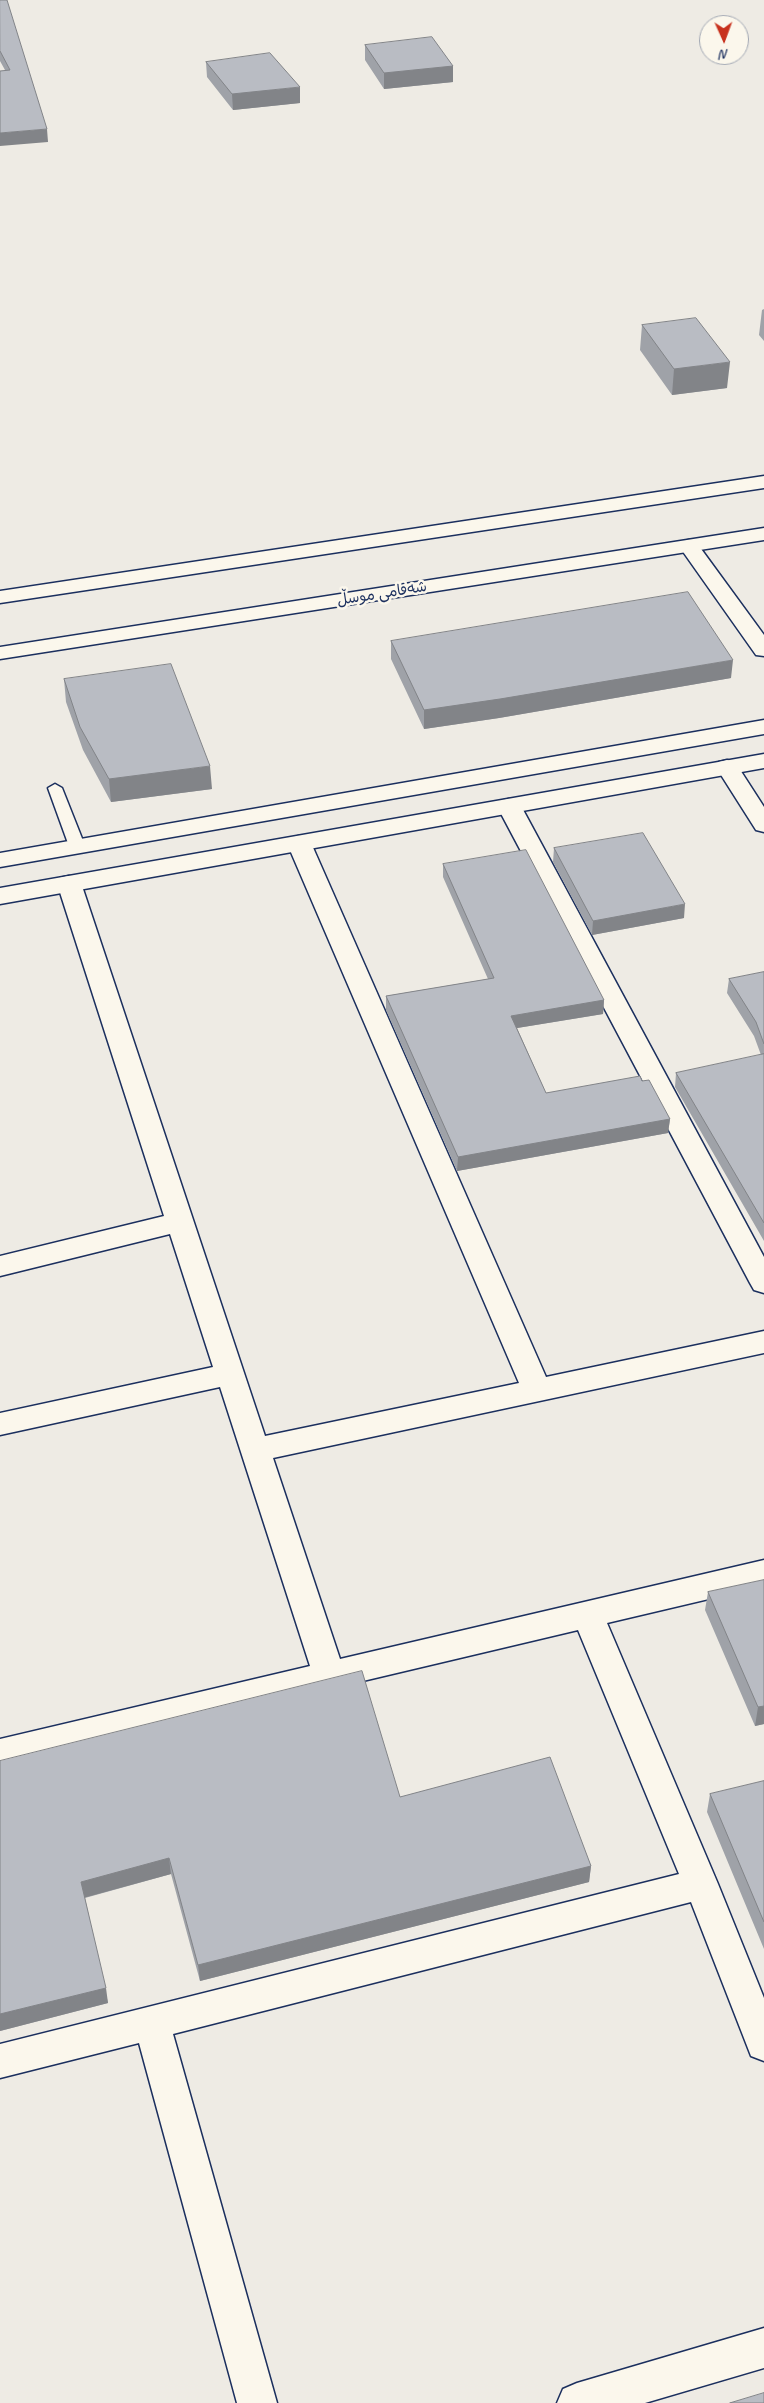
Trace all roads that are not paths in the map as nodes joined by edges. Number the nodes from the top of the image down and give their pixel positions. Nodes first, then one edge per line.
1 (764, 482) edge
2 (764, 534) edge
3 (689, 546) junction
4 (0, 597) edge
5 (764, 650) edge
6 (0, 653) edge
7 (764, 727) edge
8 (764, 761) edge
9 (727, 767) junction
10 (55, 788) dead end
11 (509, 806) junction
12 (764, 825) edge
13 (184, 828) junction
14 (299, 843) junction
15 (77, 846) junction
16 (0, 860) edge
17 (198, 860) junction
18 (70, 883) junction
19 (0, 896) edge
20 (180, 1222) junction
21 (0, 1266) edge
22 (764, 1282) edge
23 (764, 1342) edge
24 (230, 1374) junction
25 (537, 1390) junction
26 (0, 1424) edge
27 (255, 1450) junction
28 (764, 1573) edge
29 (588, 1615) junction
30 (329, 1676) junction
31 (0, 1753) edge
32 (701, 1884) junction
33 (151, 2022) junction
34 (764, 2044) edge
35 (0, 2061) edge
36 (764, 2348) edge
37 (257, 2403) edge
38 (577, 2403) edge

1 - 4 main road
2 - 3 main road, شەقامی موسڵ
3 - 5 main road
3 - 6 main road, شەقامی موسڵ
7 - 13 main road
8 - 9 main road
9 - 11 main road
9 - 12 main road
10 - 15 lane
11 - 14 main road
11 - 22 main road
13 - 15 main road
13 - 17 main road
14 - 17 main road
14 - 25 main road
15 - 16 main road
17 - 18 main road
18 - 19 main road
18 - 20 main road
20 - 21 main road
20 - 24 main road
23 - 25 main road
24 - 26 main road
24 - 27 main road
25 - 27 main road
27 - 30 main road
28 - 29 main road
29 - 30 main road
29 - 32 main road
30 - 31 main road
32 - 33 main road
32 - 34 main road
33 - 35 main road
33 - 37 main road
36 - 38 main road

